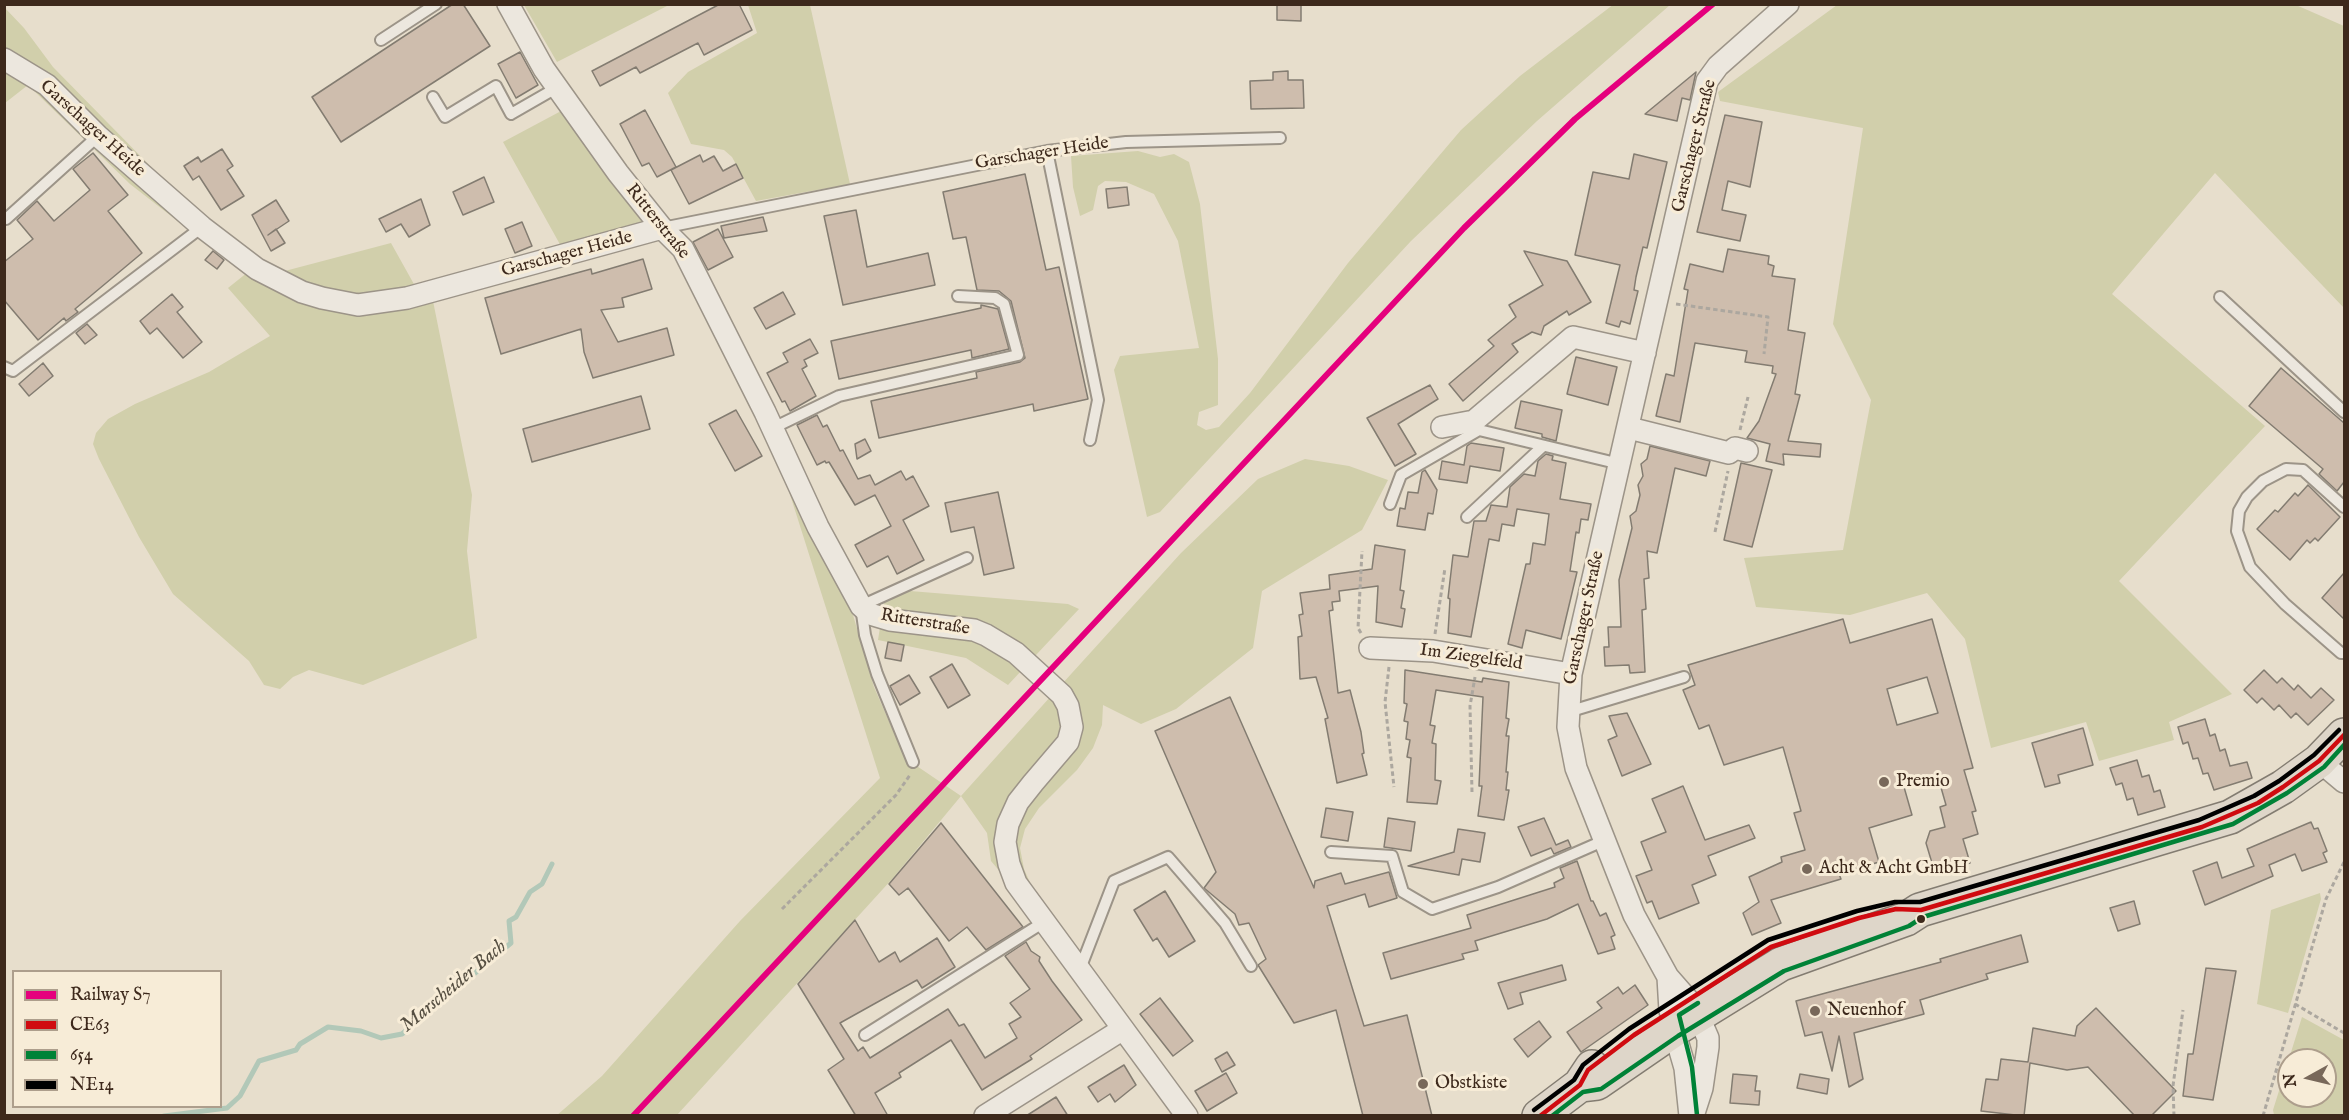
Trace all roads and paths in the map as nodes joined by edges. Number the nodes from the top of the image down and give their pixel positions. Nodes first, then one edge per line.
1 (436, 4) edge
2 (508, 4) edge
3 (1788, 4) edge
4 (381, 40) dead end
5 (4, 59) edge
6 (558, 87) junction
7 (434, 98) dead end
8 (98, 136) junction
9 (1280, 138) dead end
10 (1047, 151) junction
11 (6, 219) edge
12 (202, 227) junction
13 (662, 228) junction
14 (957, 296) dead end
15 (2220, 297) dead end
16 (1657, 301) junction
17 (1645, 353) junction
18 (1764, 354) dead end
19 (4, 367) edge
20 (2344, 412) edge
21 (1442, 427) dead end
22 (773, 428) junction
23 (1629, 428) junction
24 (1090, 440) dead end
25 (1543, 446) junction
26 (1747, 452) dead end
27 (1620, 464) junction
28 (1390, 504) dead end
29 (2344, 507) edge
30 (1467, 517) dead end
31 (1362, 551) dead end
32 (967, 558) dead end
33 (1445, 568) dead end
34 (861, 606) junction
35 (1370, 648) joint
36 (1391, 651) junction
37 (1433, 651) junction
38 (2344, 653) edge
39 (1479, 658) junction
40 (1571, 674) junction
41 (1684, 677) dead end
42 (1568, 712) junction
43 (2344, 735) edge
44 (2319, 761) junction
45 (913, 762) joint
46 (2344, 782) edge
47 (1394, 787) dead end
48 (1472, 792) dead end
49 (1603, 841) junction
50 (1331, 852) dead end
51 (2344, 862) edge
52 (782, 909) dead end
53 (1044, 922) junction
54 (1251, 966) dead end
55 (1080, 969) junction
56 (2295, 1004) junction
57 (1680, 1007) junction
58 (2183, 1010) dead end
59 (1124, 1029) junction
60 (2344, 1033) edge
61 (865, 1035) dead end
62 (985, 1116) edge
63 (1187, 1116) edge
64 (1539, 1116) edge
65 (1692, 1116) edge
66 (2174, 1116) edge
67 (2263, 1116) edge

1 - 4 lane
2 - 6 street, Ritterstraße
3 - 16 street, Garschager Straße
5 - 8 street, Garschager Heide
6 - 7 lane
6 - 13 street, Ritterstraße
8 - 11 lane
8 - 12 street, Garschager Heide
9 - 10 lane, Garschager Heide
10 - 13 lane, Garschager Heide
10 - 24 lane
12 - 13 street, Garschager Heide
12 - 19 lane
13 - 22 street, Ritterstraße
14 - 22 lane
15 - 20 lane
16 - 17 street, Garschager Straße
16 - 18 path
17 - 21 street
17 - 23 street, Garschager Straße
22 - 34 street, Ritterstraße
23 - 26 street
23 - 27 street, Garschager Straße
25 - 27 lane
25 - 28 lane
25 - 30 lane
27 - 40 street, Garschager Straße
29 - 38 lane
31 - 35 path
32 - 34 lane
33 - 37 path
34 - 45 lane
34 - 53 street, Ritterstraße
35 - 36 street, Im Ziegelfeld
36 - 37 street, Im Ziegelfeld
36 - 47 path
37 - 39 street, Im Ziegelfeld
39 - 40 street, Im Ziegelfeld
39 - 48 path
40 - 42 street, Garschager Straße
41 - 42 lane
42 - 49 street, Garschager Straße
43 - 44 main road
44 - 46 street
44 - 57 main road
45 - 52 path
49 - 50 lane
49 - 57 street, Garschager Straße
51 - 56 path
53 - 55 street, Ritterstraße
53 - 61 lane
54 - 55 lane
55 - 59 street, Ritterstraße
56 - 60 path
56 - 67 path
57 - 64 main road
57 - 65 street
57 - 65 street
58 - 66 path
59 - 62 street
59 - 63 street, Ritterstraße

